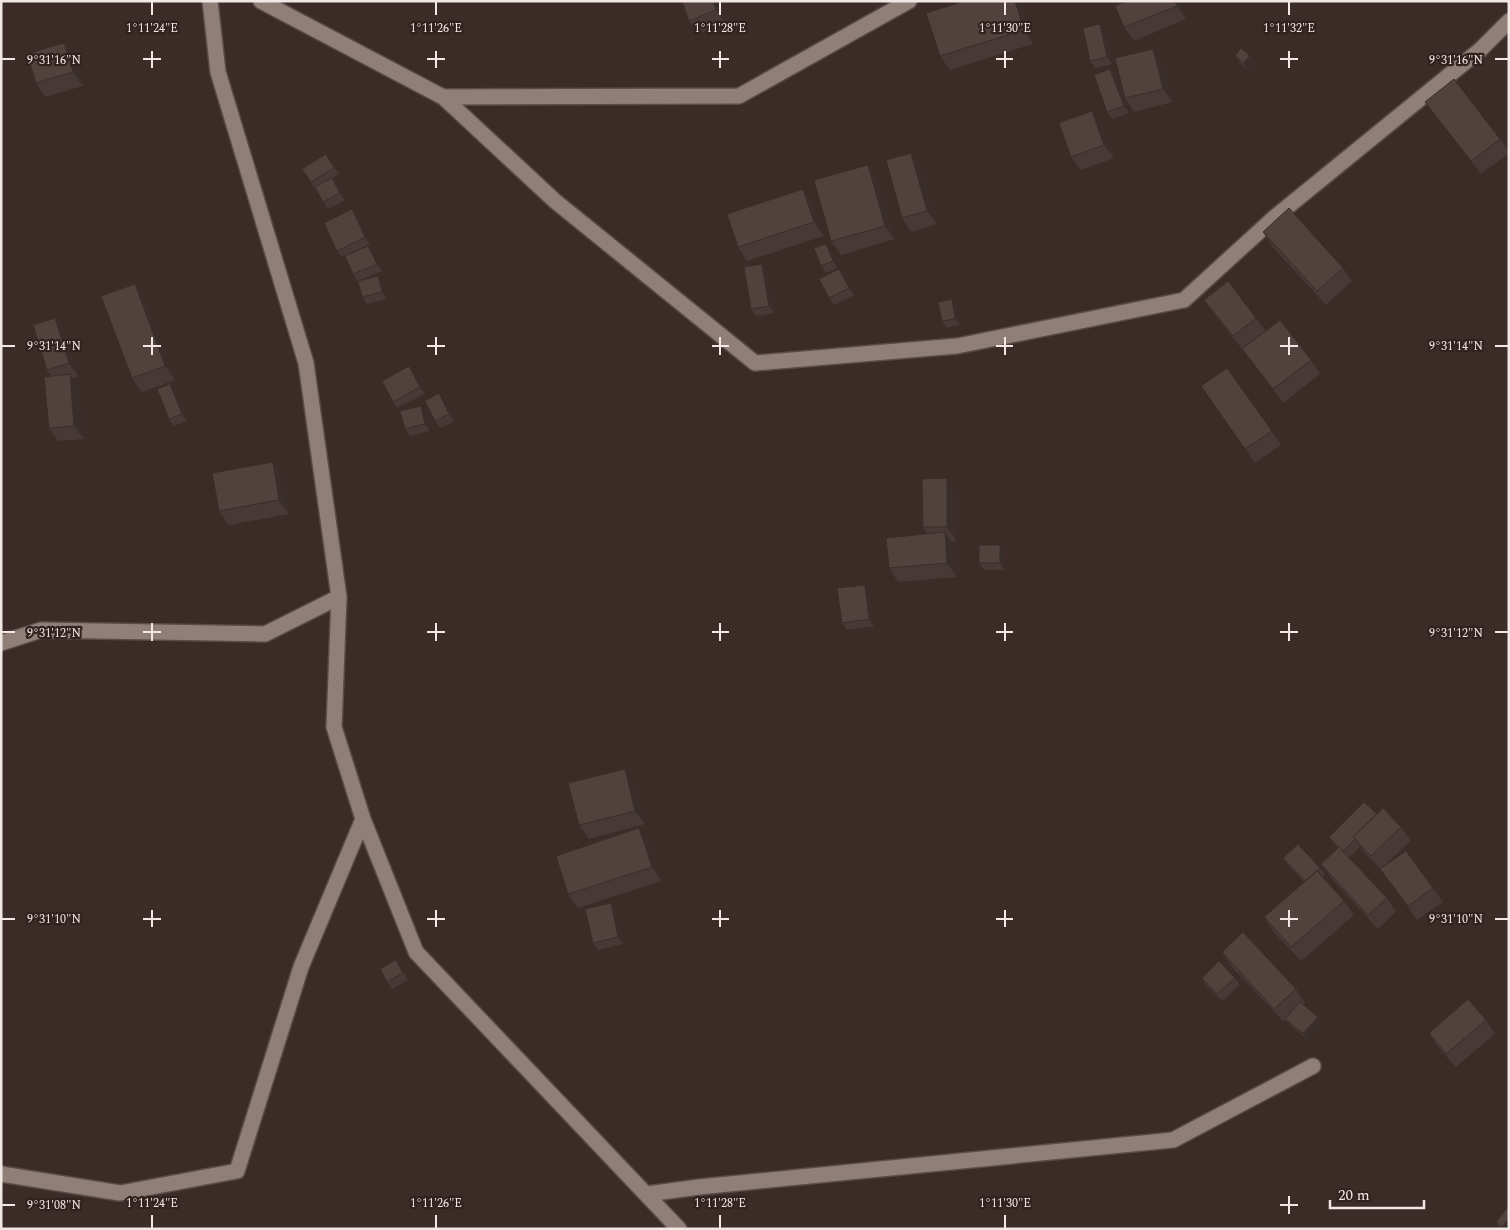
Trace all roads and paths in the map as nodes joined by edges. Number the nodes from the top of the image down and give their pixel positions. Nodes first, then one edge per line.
1 (210, 1) edge
2 (261, 1) edge
3 (909, 1) edge
4 (1509, 21) edge
5 (444, 97) junction
6 (339, 597) junction
7 (1, 643) edge
8 (363, 819) junction
9 (1313, 1066) dead end
10 (1, 1174) edge
11 (647, 1194) junction
12 (679, 1229) edge

1 - 6 street
2 - 5 street
3 - 5 street
4 - 5 street
6 - 7 street
6 - 8 street
8 - 10 street
8 - 11 street
9 - 11 street
11 - 12 street

